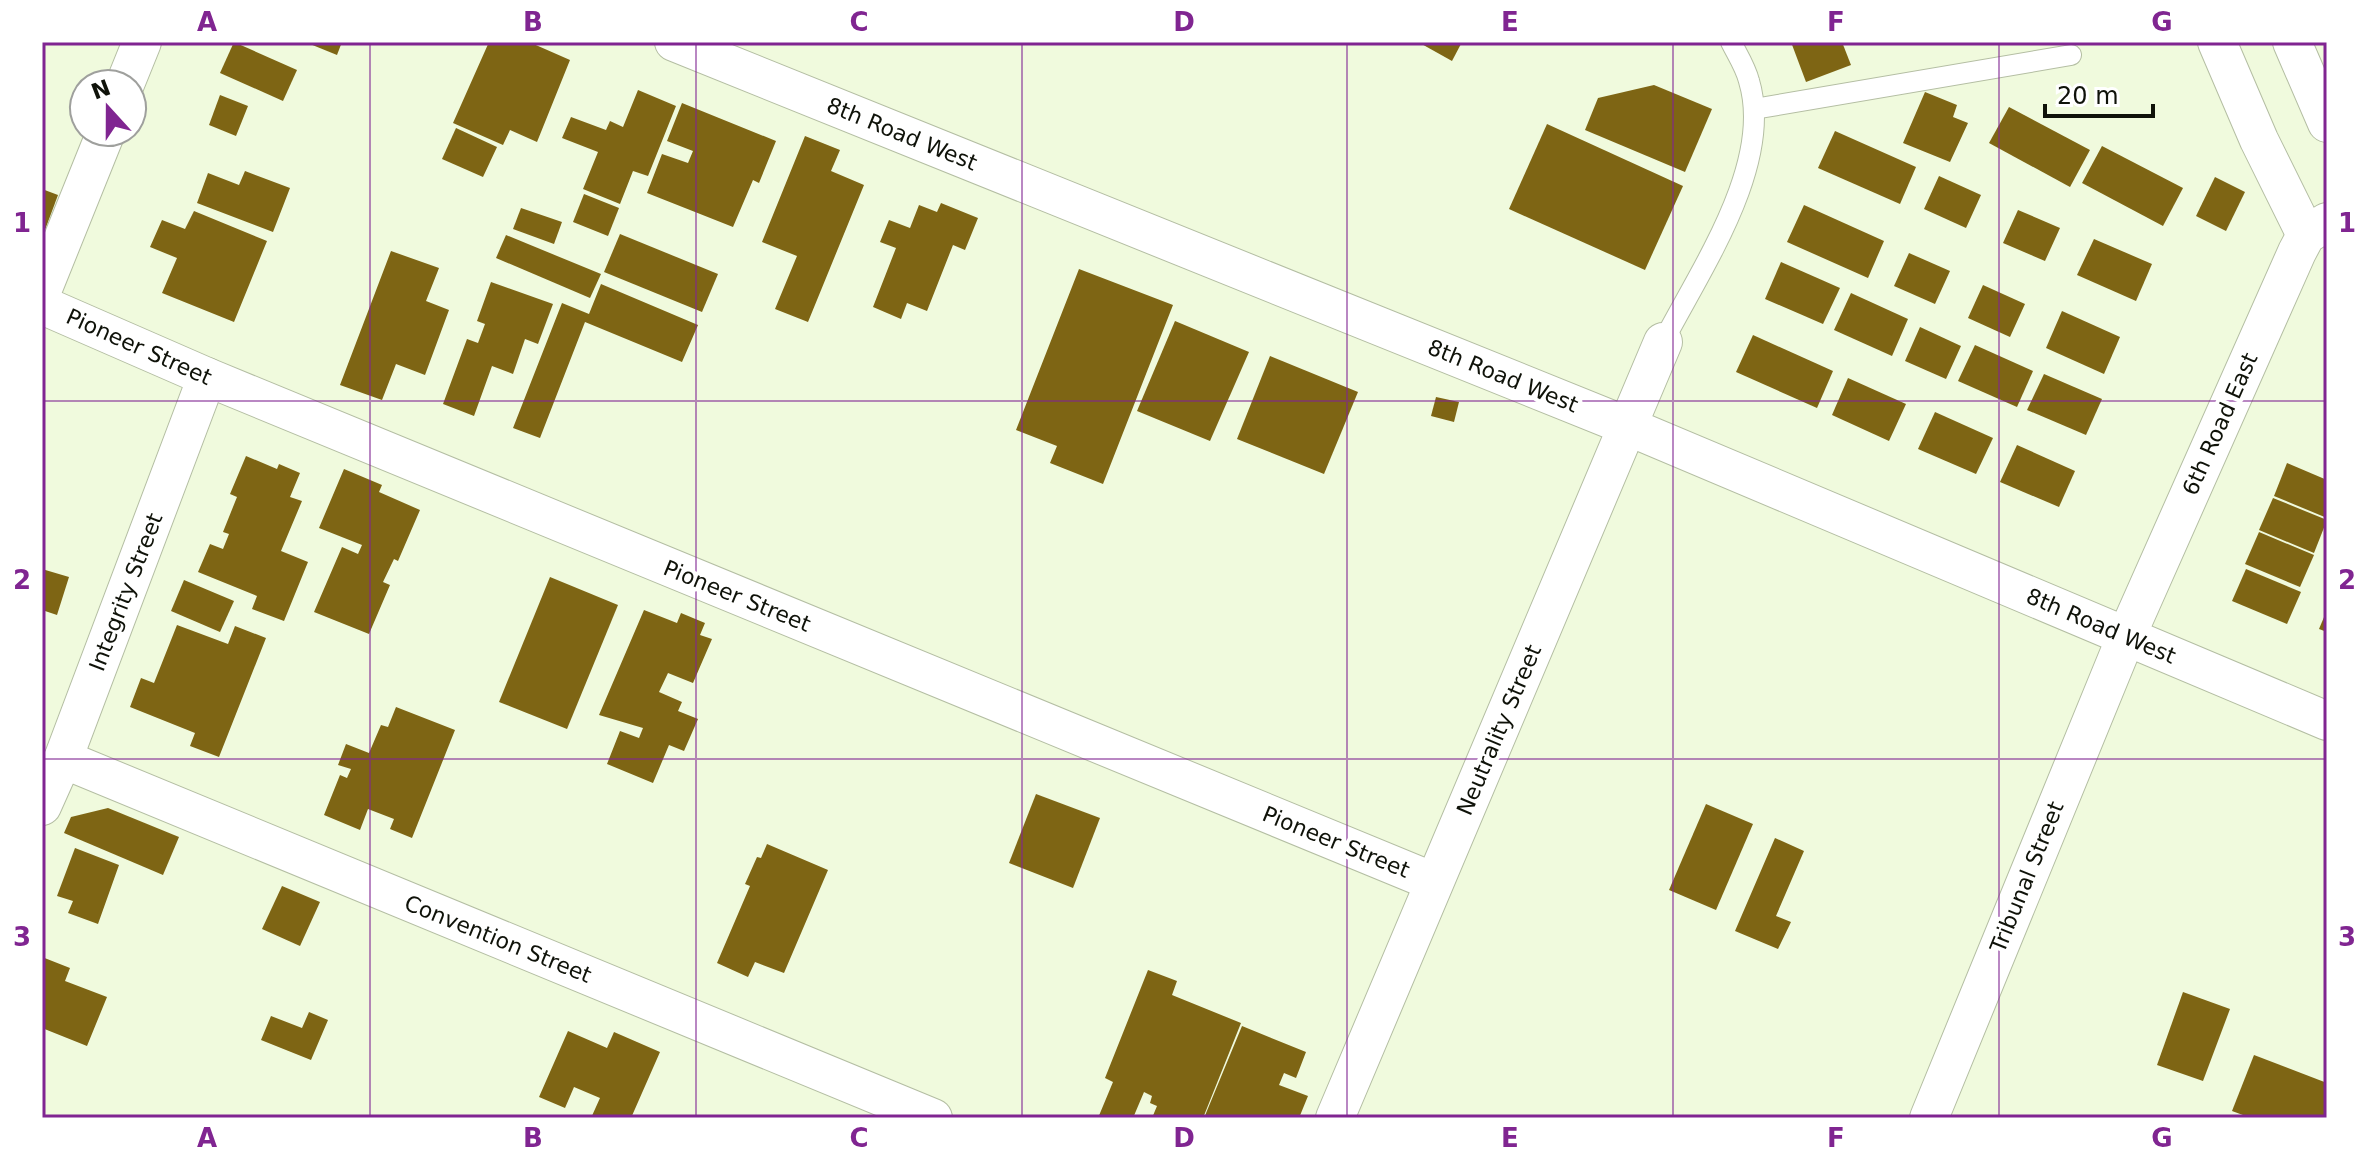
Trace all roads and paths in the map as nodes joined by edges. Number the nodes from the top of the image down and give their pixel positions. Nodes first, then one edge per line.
1 (142, 42) edge
2 (674, 42) edge
3 (1731, 42) edge
4 (2217, 42) edge
5 (2292, 42) edge
6 (2071, 55) dead end
7 (131, 68) edge
8 (1754, 109) junction
9 (2327, 123) edge
10 (100, 148) edge
11 (2316, 228) edge
12 (42, 291) edge
13 (42, 305) edge
14 (1663, 342) joint
15 (207, 377) junction
16 (1627, 426) junction
17 (2126, 637) junction
18 (2327, 721) edge
19 (63, 759) junction
20 (42, 806) edge
21 (1434, 882) junction
22 (933, 1118) edge
23 (1335, 1118) edge
24 (1929, 1118) edge

1 - 7 street
2 - 16 street, 8th Road West
3 - 8 lane
4 - 11 street
5 - 9 street
6 - 8 lane
8 - 14 lane
10 - 12 street
11 - 17 street, 6th Road East
13 - 15 street, Pioneer Street
14 - 16 street, Neutrality Street
15 - 19 street, Integrity Street
15 - 21 street, Pioneer Street
16 - 17 street, 8th Road West
16 - 21 street, Neutrality Street
17 - 18 street, 8th Road West
17 - 24 street, Tribunal Street
19 - 20 street, Integrity Street
19 - 22 street, Convention Street
21 - 23 street, Neutrality Street

